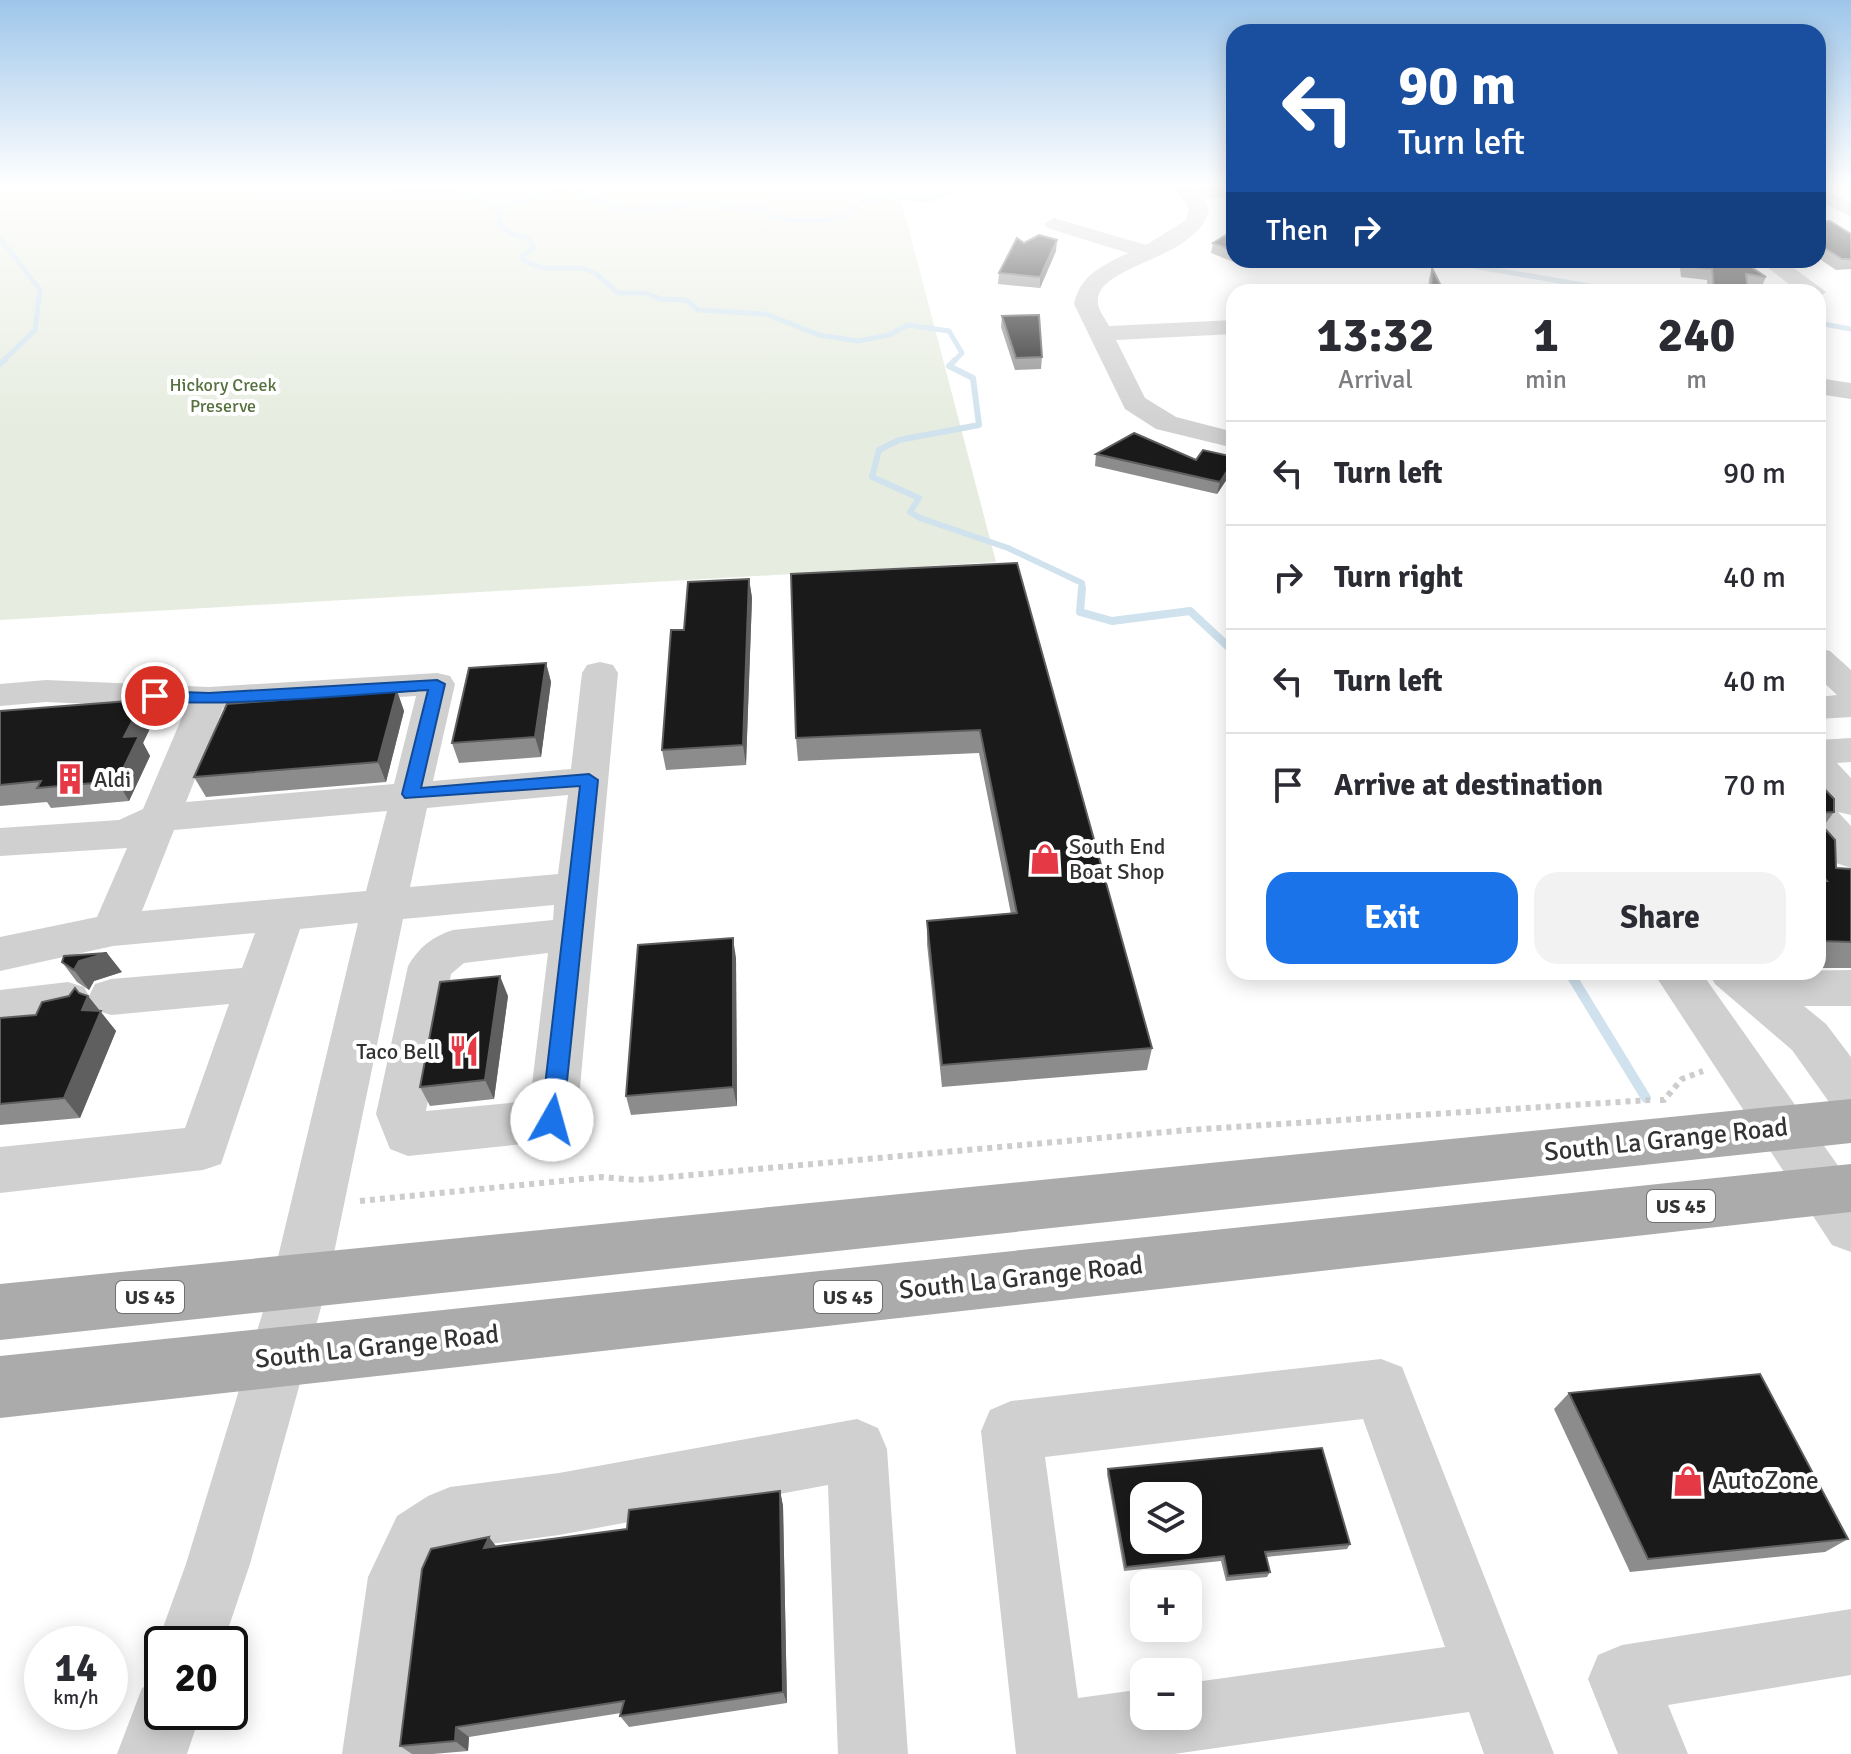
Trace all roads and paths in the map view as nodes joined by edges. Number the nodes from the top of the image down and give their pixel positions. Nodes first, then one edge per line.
1 (1116, 266) edge
2 (1780, 268) edge
3 (1803, 284) edge
4 (1226, 327) edge
5 (1099, 334) junction
6 (1826, 387) edge
7 (1851, 391) edge
8 (1226, 438) edge
9 (1826, 666) edge
10 (600, 673) dead end
11 (1851, 689) edge
12 (0, 695) edge
13 (209, 698) junction
14 (1851, 706) edge
15 (1826, 708) edge
16 (1851, 750) edge
17 (1826, 752) edge
18 (1826, 775) edge
19 (589, 780) junction
20 (411, 794) junction
21 (1851, 802) edge
22 (159, 818) junction
23 (1826, 832) edge
24 (0, 842) edge
25 (1846, 874) edge
26 (384, 906) junction
27 (576, 910) junction
28 (283, 915) junction
29 (113, 930) junction
30 (0, 954) edge
31 (1681, 980) edge
32 (1741, 980) edge
33 (1788, 980) edge
34 (1847, 982) edge
35 (260, 984) junction
36 (0, 1008) edge
37 (1741, 1068) junction
38 (1851, 1094) edge
39 (1851, 1121) edge
40 (1783, 1128) junction
41 (0, 1170) edge
42 (1843, 1202) edge
43 (318, 1205) junction
44 (300, 1282) junction
45 (0, 1312) edge
46 (279, 1357) junction
47 (0, 1387) edge
48 (196, 1626) edge
49 (1851, 1642) edge
50 (1489, 1675) junction
51 (160, 1730) edge
52 (1050, 1745) edge
53 (152, 1754) edge
54 (377, 1754) edge
55 (873, 1754) edge
56 (1519, 1754) edge
57 (1653, 1754) edge

1 - 5 street
2 - 3 street
4 - 5 street
5 - 8 street
6 - 7 street
9 - 11 street
10 - 19 street
12 - 13 street
13 - 20 street
13 - 22 street
14 - 15 street
16 - 17 street
18 - 21 street
19 - 20 street
19 - 27 street
20 - 22 street
20 - 26 street
22 - 24 street
22 - 29 street
23 - 25 street
26 - 27 street
26 - 28 street
26 - 43 street
27 - 27 street
28 - 29 street
28 - 35 street
29 - 30 street
31 - 37 street
32 - 38 street
33 - 34 street
35 - 36 street
35 - 41 street
37 - 40 street
37 - 43 path
39 - 40 main road, South La Grange Road / US 45
40 - 42 street
40 - 44 main road, South La Grange Road / US 45
42 - 46 main road, South La Grange Road / US 45
43 - 44 street
44 - 45 main road, South La Grange Road / US 45
44 - 46 street
46 - 47 main road, South La Grange Road / US 45
46 - 48 street
49 - 57 street
50 - 52 street
50 - 52 street
50 - 56 street
51 - 53 street
54 - 55 street

